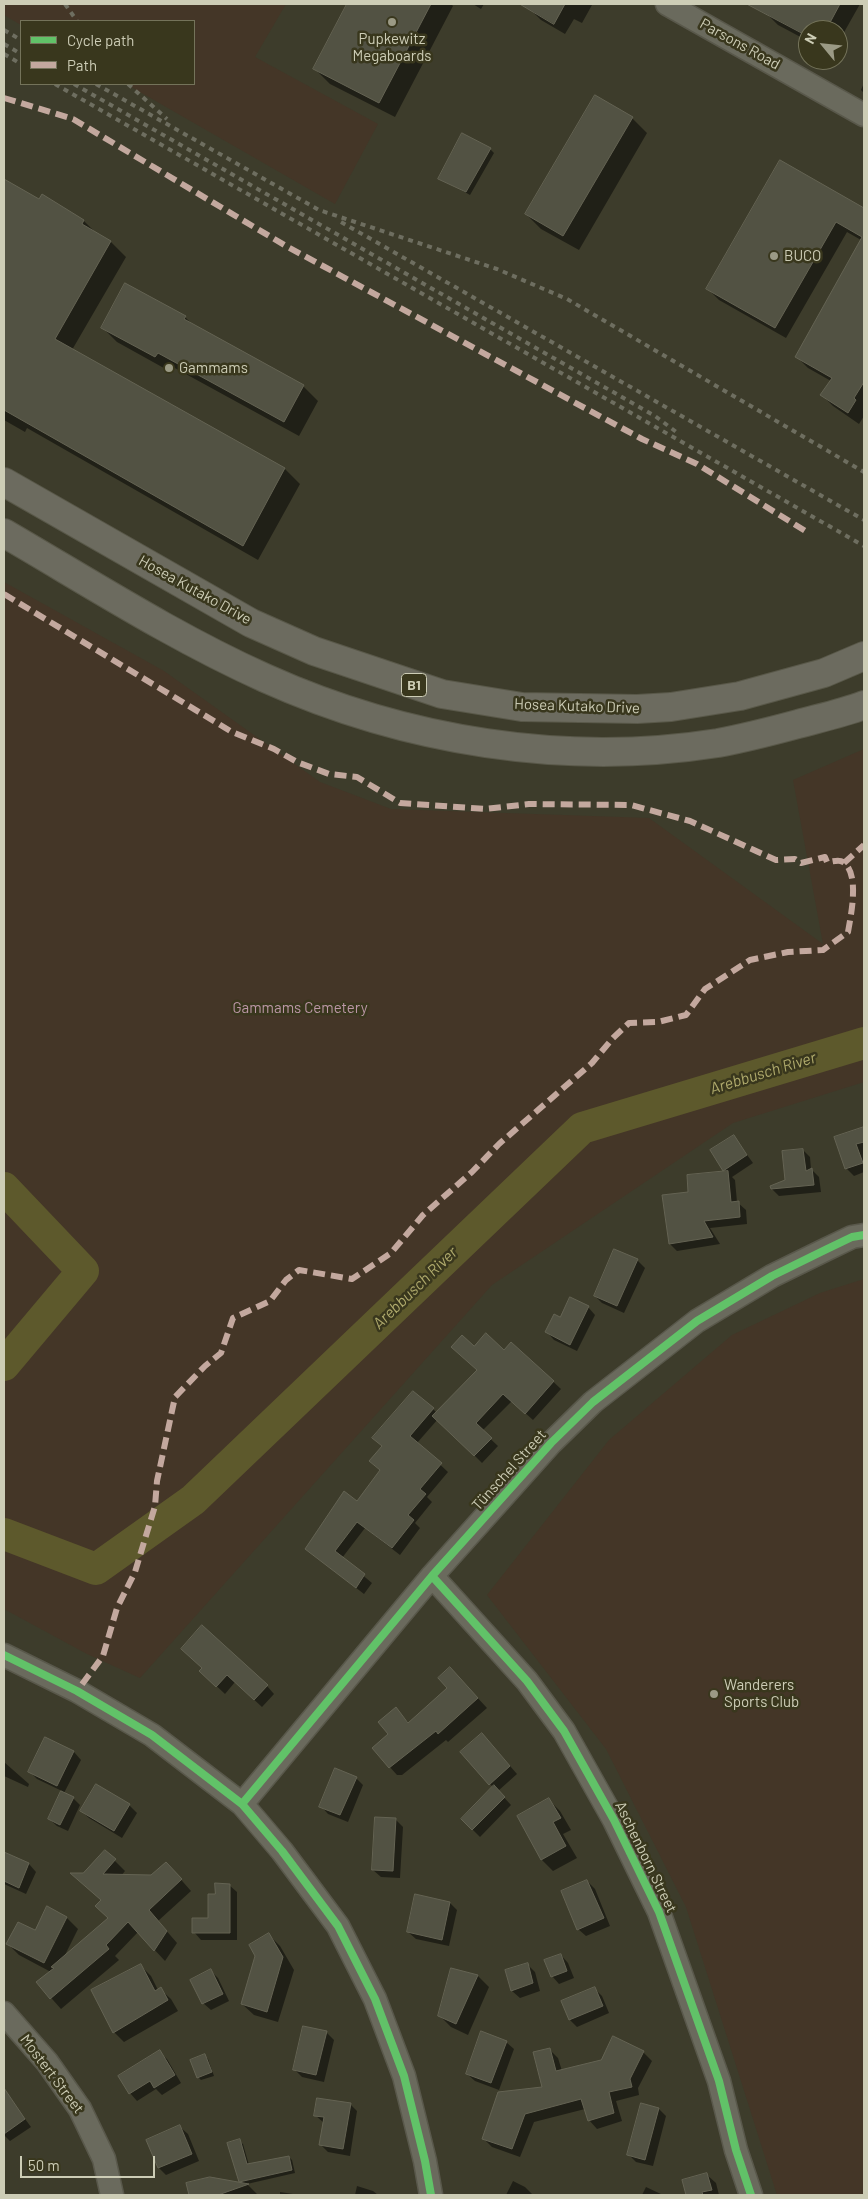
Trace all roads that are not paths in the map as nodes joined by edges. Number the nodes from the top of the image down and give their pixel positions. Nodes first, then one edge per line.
1 (667, 4) edge
2 (864, 115) edge
3 (4, 482) edge
4 (4, 533) edge
5 (864, 656) edge
6 (864, 705) edge
7 (864, 1235) edge
8 (432, 1576) junction
9 (4, 1655) edge
10 (242, 1804) junction
11 (4, 2013) edge
12 (112, 2195) edge
13 (431, 2195) edge
14 (751, 2195) edge

1 - 2 street, Parsons Road
3 - 5 main road, Hosea Kutako Drive / B1
4 - 6 main road
7 - 8 street, Tünschel Street
8 - 10 street, Tünschel Street
8 - 14 street, Aschenborn Street
9 - 10 street
10 - 13 street
11 - 12 street, Mostert Street

